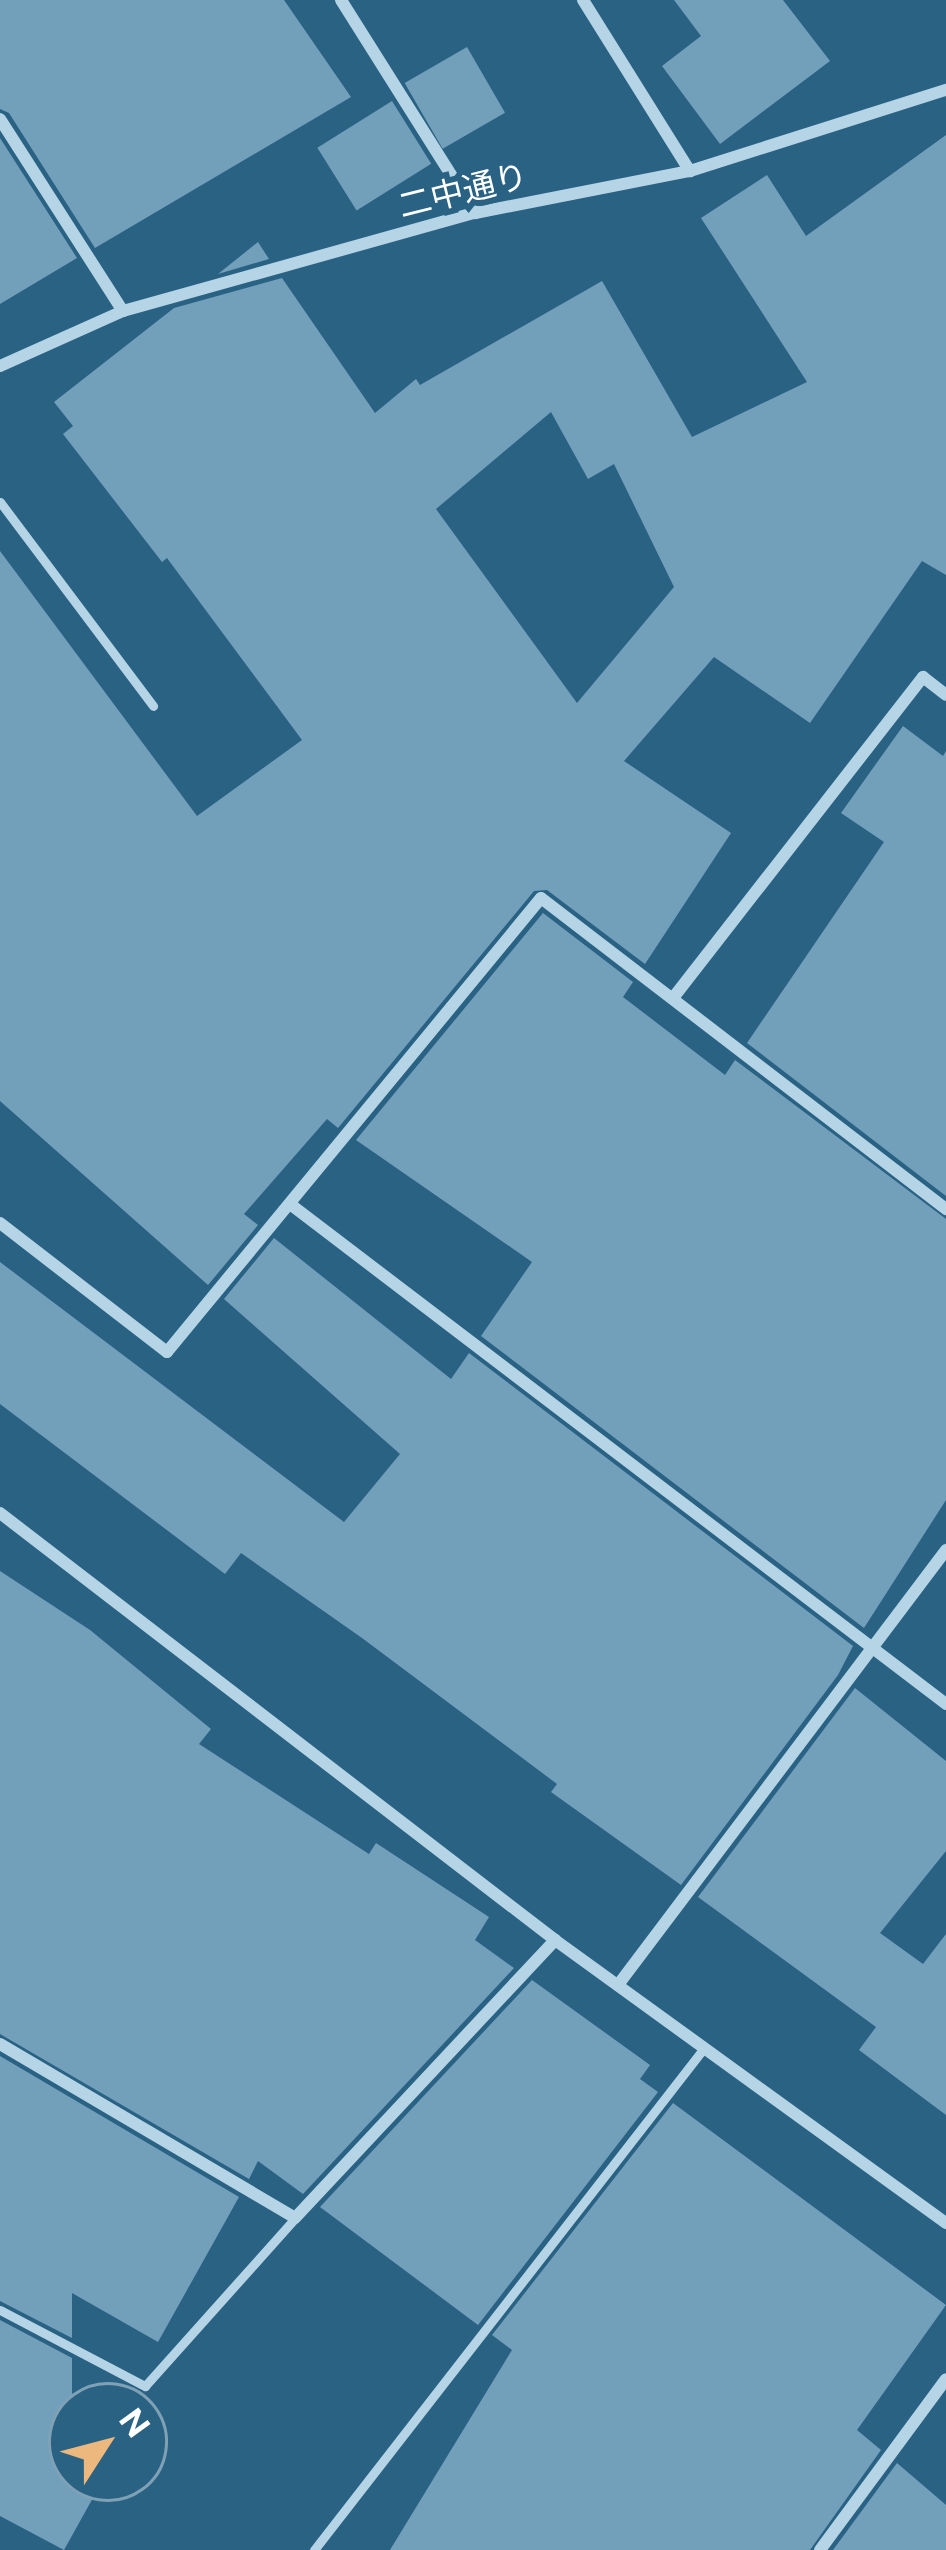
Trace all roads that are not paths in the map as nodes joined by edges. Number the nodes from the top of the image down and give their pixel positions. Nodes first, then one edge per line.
1 (341, 0) edge
2 (583, 0) edge
3 (946, 90) edge
4 (0, 119) edge
5 (690, 171) junction
6 (475, 212) junction
7 (123, 311) junction
8 (0, 366) edge
9 (0, 502) edge
10 (946, 695) edge
11 (153, 706) dead end
12 (673, 998) junction
13 (290, 1204) junction
14 (946, 1209) edge
15 (0, 1223) edge
16 (0, 1513) edge
17 (946, 1550) edge
18 (870, 1650) junction
19 (946, 1704) edge
20 (556, 1940) junction
21 (618, 1985) junction
22 (0, 2044) edge
23 (704, 2048) junction
24 (295, 2218) junction
25 (946, 2223) edge
26 (0, 2310) edge
27 (946, 2379) edge
28 (314, 2550) edge
29 (820, 2550) edge

1 - 6 street
2 - 5 street
3 - 5 street, 二中通り
4 - 7 street
5 - 6 street, 二中通り
6 - 7 street, 二中通り
7 - 8 street, 二中通り
9 - 11 lane
10 - 12 street
12 - 13 street
12 - 14 street
13 - 15 street
13 - 18 street
16 - 20 street
17 - 18 street
18 - 19 street
18 - 21 street
20 - 21 street
20 - 24 street
21 - 23 street
22 - 24 street
23 - 25 street
23 - 28 lane
24 - 26 lane
27 - 29 street

